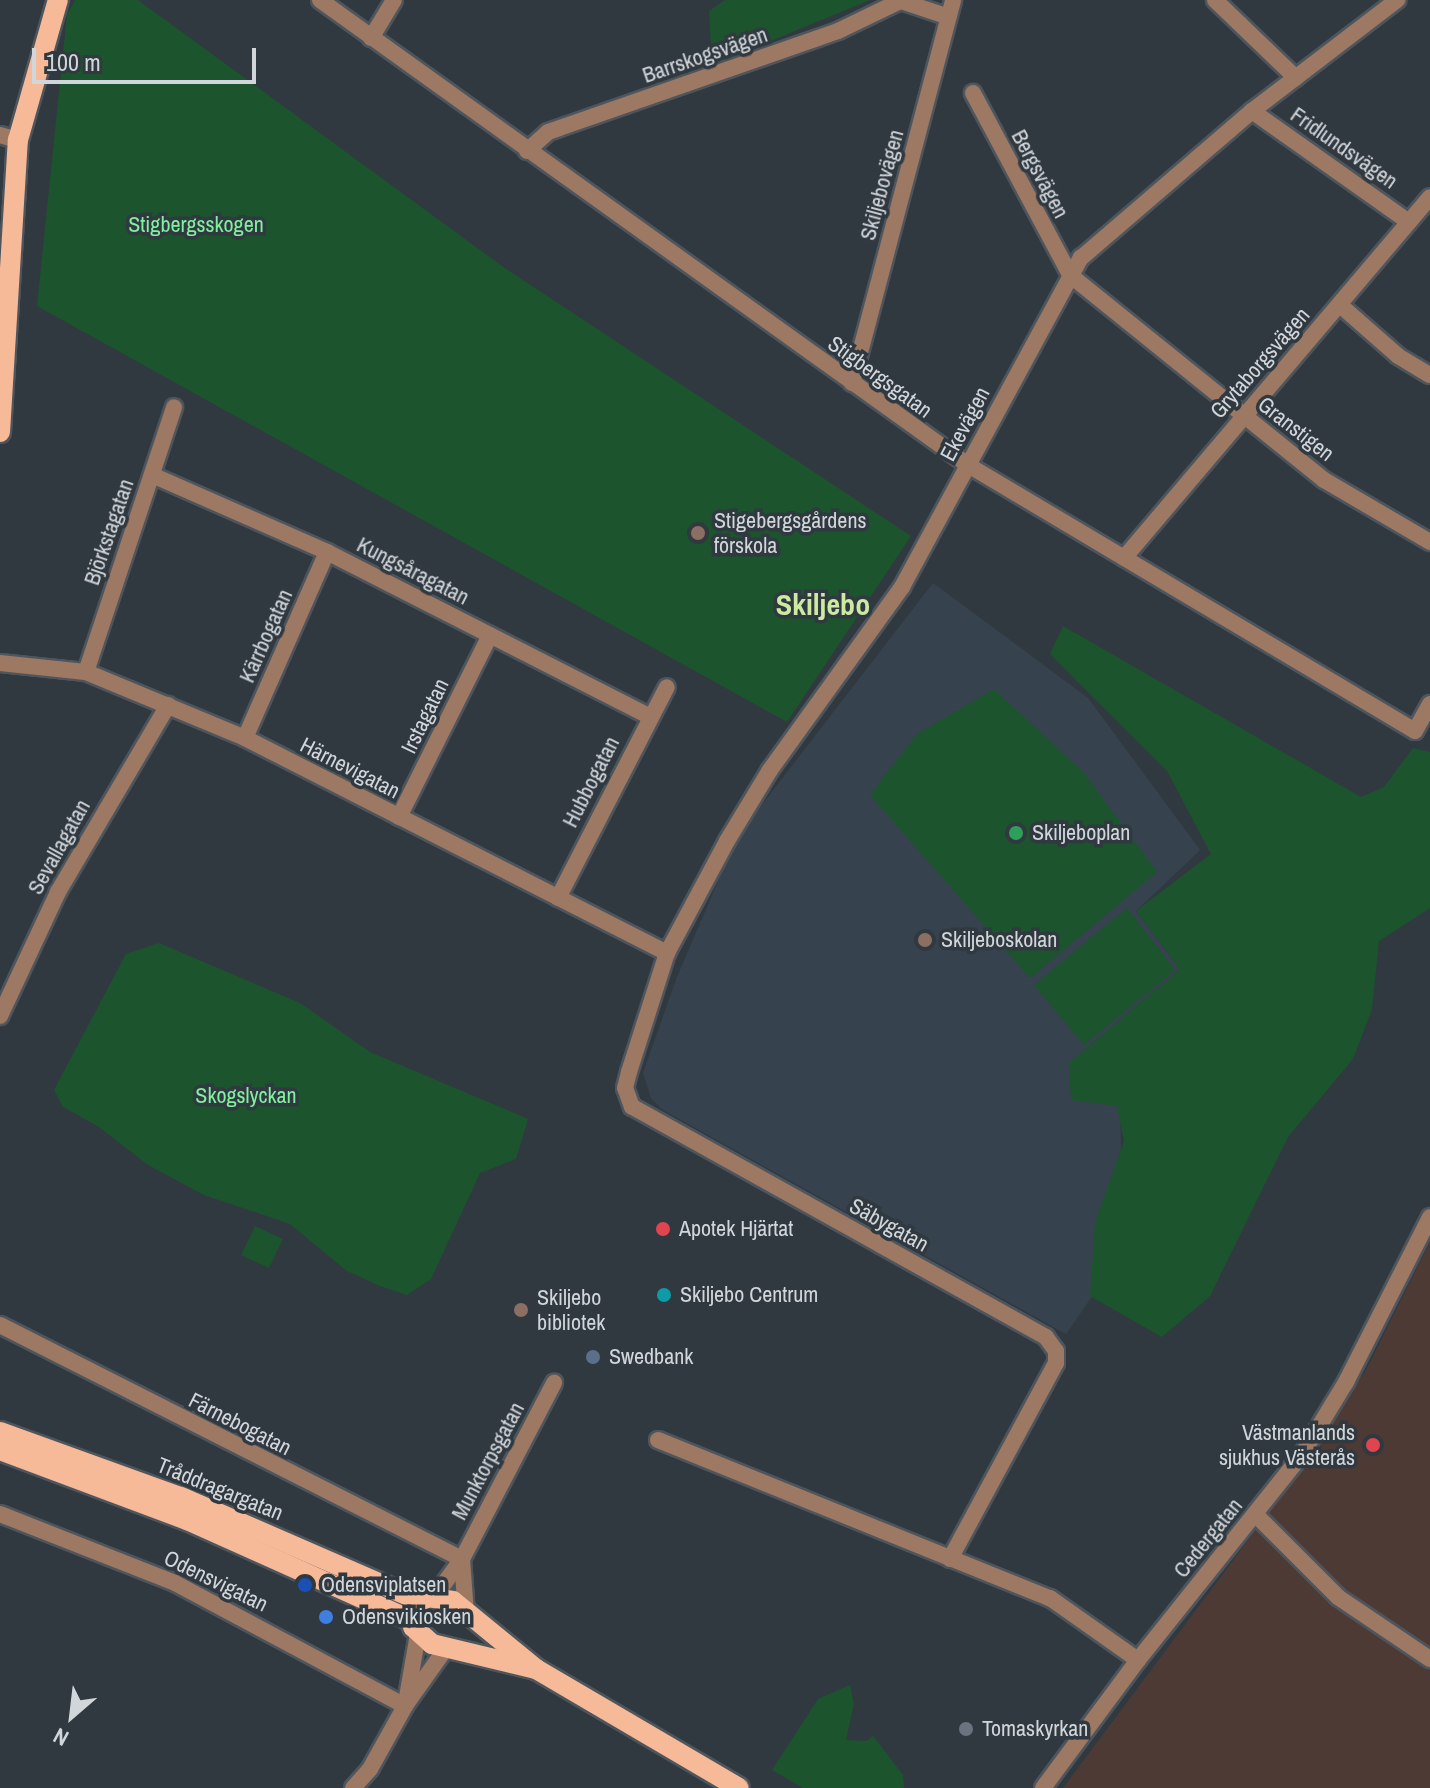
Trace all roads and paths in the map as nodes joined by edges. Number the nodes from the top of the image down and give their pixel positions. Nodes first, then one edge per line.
1 (58, 0) edge
2 (320, 0) edge
3 (394, 0) edge
4 (899, 0) edge
5 (953, 0) edge
6 (1215, 0) edge
7 (1397, 0) edge
8 (946, 16) junction
9 (371, 38) junction
10 (1296, 78) junction
11 (973, 93) dead end
12 (1252, 111) junction
13 (9, 138) edge
14 (527, 151) junction
15 (1430, 197) edge
16 (1409, 222) junction
17 (1070, 275) junction
18 (1340, 305) junction
19 (1430, 375) edge
20 (852, 383) junction
21 (174, 407) dead end
22 (1243, 415) junction
23 (0, 432) edge
24 (968, 465) junction
25 (152, 475) junction
26 (1430, 542) edge
27 (327, 552) junction
28 (1124, 558) junction
29 (490, 635) junction
30 (0, 663) edge
31 (86, 672) junction
32 (667, 687) dead end
33 (1430, 704) edge
34 (168, 705) junction
35 (649, 716) junction
36 (245, 738) junction
37 (399, 817) junction
38 (558, 898) junction
39 (667, 953) junction
40 (0, 1016) edge
41 (1430, 1217) edge
42 (0, 1325) edge
43 (554, 1383) dead end
44 (0, 1432) edge
45 (658, 1440) dead end
46 (0, 1450) edge
47 (0, 1514) edge
48 (1256, 1515) junction
49 (462, 1559) junction
50 (950, 1559) junction
51 (427, 1598) junction
52 (468, 1617) junction
53 (414, 1627) junction
54 (449, 1648) junction
55 (1430, 1659) edge
56 (1138, 1660) junction
57 (536, 1669) junction
58 (405, 1706) junction
59 (361, 1786) edge
60 (739, 1788) edge
61 (1043, 1788) edge

1 - 13 main road
2 - 9 street, Stigbergsgatan
3 - 9 street
4 - 8 street
4 - 14 street, Barrskogsvägen
5 - 8 street, Skiljebovägen
6 - 10 street
7 - 10 street, Ekevägen
8 - 20 street, Skiljebovägen
9 - 14 street, Stigbergsgatan
10 - 12 street, Ekevägen
11 - 17 street, Bergsvägen
12 - 16 street, Fridlundsvägen
12 - 17 street, Ekevägen
13 - 23 main road
14 - 20 street, Stigbergsgatan
15 - 16 street, Grytaborgsvägen
16 - 18 street, Grytaborgsvägen
17 - 22 street, Granstigen
17 - 24 street, Ekevägen
18 - 19 street
18 - 22 street, Grytaborgsvägen
20 - 24 street, Stigbergsgatan
21 - 25 street, Björkstagatan
22 - 26 street, Granstigen
22 - 28 street, Grytaborgsvägen
24 - 28 street, Stigbergsgatan
24 - 39 street, Ekevägen
25 - 27 street, Kungsåragatan
25 - 31 street, Björkstagatan
27 - 29 street, Kungsåragatan
27 - 36 street, Kärrbogatan
28 - 33 street, Stigbergsgatan
29 - 35 street, Kungsåragatan
29 - 37 street, Irstagatan
30 - 31 street, Härnevigatan
31 - 34 street, Härnevigatan
32 - 35 street, Hubbogatan
34 - 36 street, Härnevigatan
34 - 40 street, Sevallagatan
35 - 38 street, Hubbogatan
36 - 37 street, Härnevigatan
37 - 38 street, Härnevigatan
38 - 39 street, Härnevigatan
39 - 50 street, Säbygatan
41 - 48 street, Cedergatan
42 - 49 street, Färnebogatan
43 - 49 street, Munktorpsgatan
44 - 51 main road, Tråddragargatan
45 - 50 street
46 - 53 main road, Tråddragargatan
47 - 58 street, Odensvigatan
48 - 55 street
48 - 56 street, Cedergatan
49 - 51 street, Munktorpsgatan
49 - 52 street
50 - 56 street
51 - 52 main road, Tråddragargatan
51 - 53 main road
52 - 54 main road
52 - 57 main road, Tråddragargatan
53 - 54 main road, Tråddragargatan
53 - 58 street
54 - 57 main road, Tråddragargatan
54 - 58 street
56 - 61 street, Cedergatan
57 - 60 main road, Tråddragargatan
58 - 59 street

